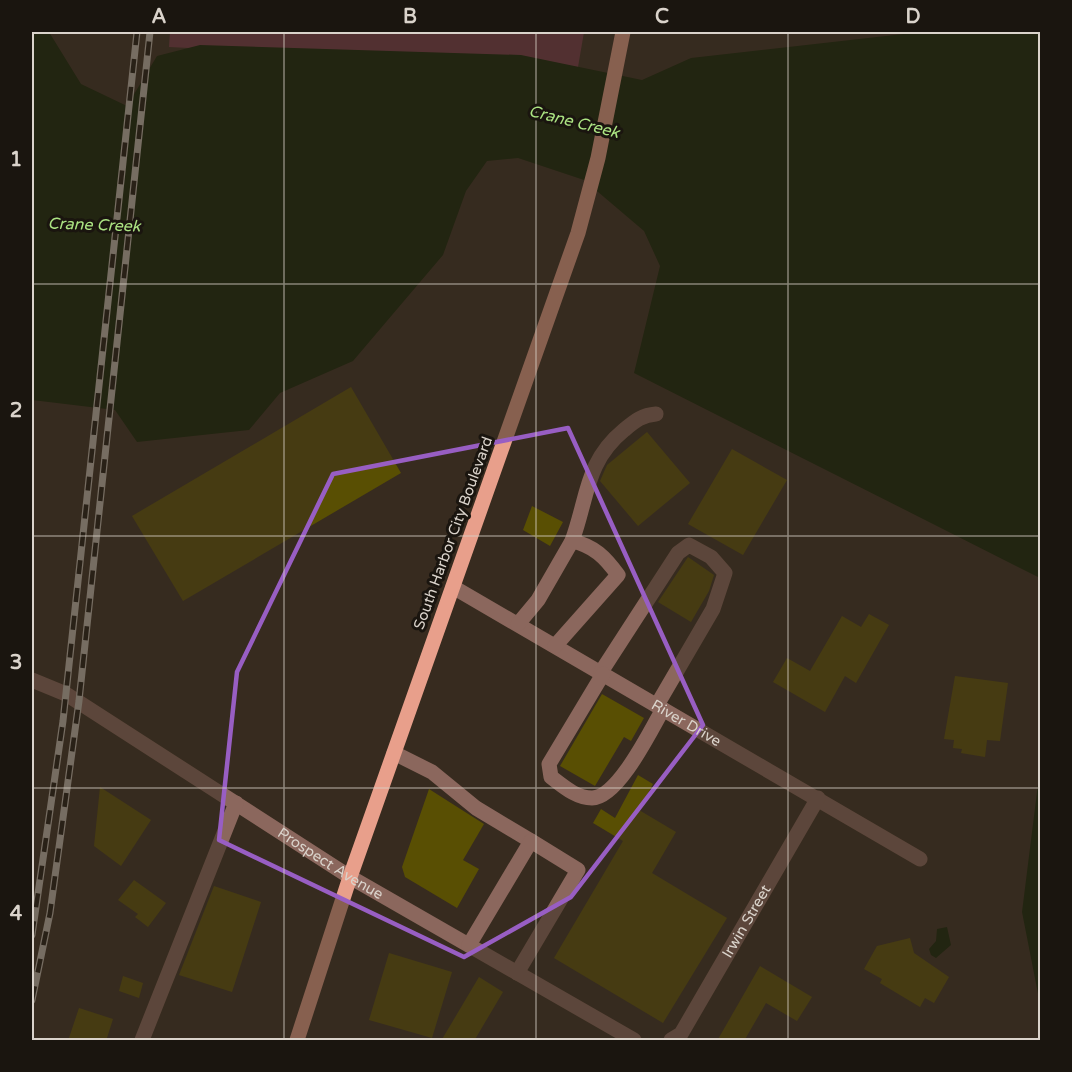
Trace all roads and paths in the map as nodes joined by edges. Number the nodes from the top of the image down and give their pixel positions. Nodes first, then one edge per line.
1 (623, 32) edge
2 (656, 414) dead end
3 (572, 541) junction
4 (453, 587) junction
5 (518, 624) junction
6 (555, 646) junction
7 (602, 673) junction
8 (32, 680) edge
9 (660, 707) junction
10 (394, 753) junction
11 (818, 798) junction
12 (236, 803) junction
13 (531, 841) junction
14 (920, 859) dead end
15 (350, 877) junction
16 (469, 945) junction
17 (517, 973) junction
18 (142, 1041) edge
19 (297, 1041) edge
20 (634, 1041) edge
21 (671, 1041) edge

1 - 4 main road, South Harbor City Boulevard
2 - 3 street
3 - 5 street
3 - 6 street
4 - 5 street, River Drive
4 - 10 main road, South Harbor City Boulevard
5 - 6 street, River Drive
6 - 7 street, River Drive
7 - 9 street, River Drive
7 - 9 street
7 - 9 street
8 - 12 street, Prospect Avenue
9 - 11 street, River Drive
10 - 13 street
10 - 15 main road, South Harbor City Boulevard
11 - 14 street, River Drive
11 - 21 street, Irwin Street
12 - 15 street, Prospect Avenue
12 - 18 street
13 - 16 street
13 - 17 street
15 - 16 street, Prospect Avenue
15 - 19 main road, South Harbor City Boulevard
16 - 17 street, Prospect Avenue
17 - 20 street, Prospect Avenue

